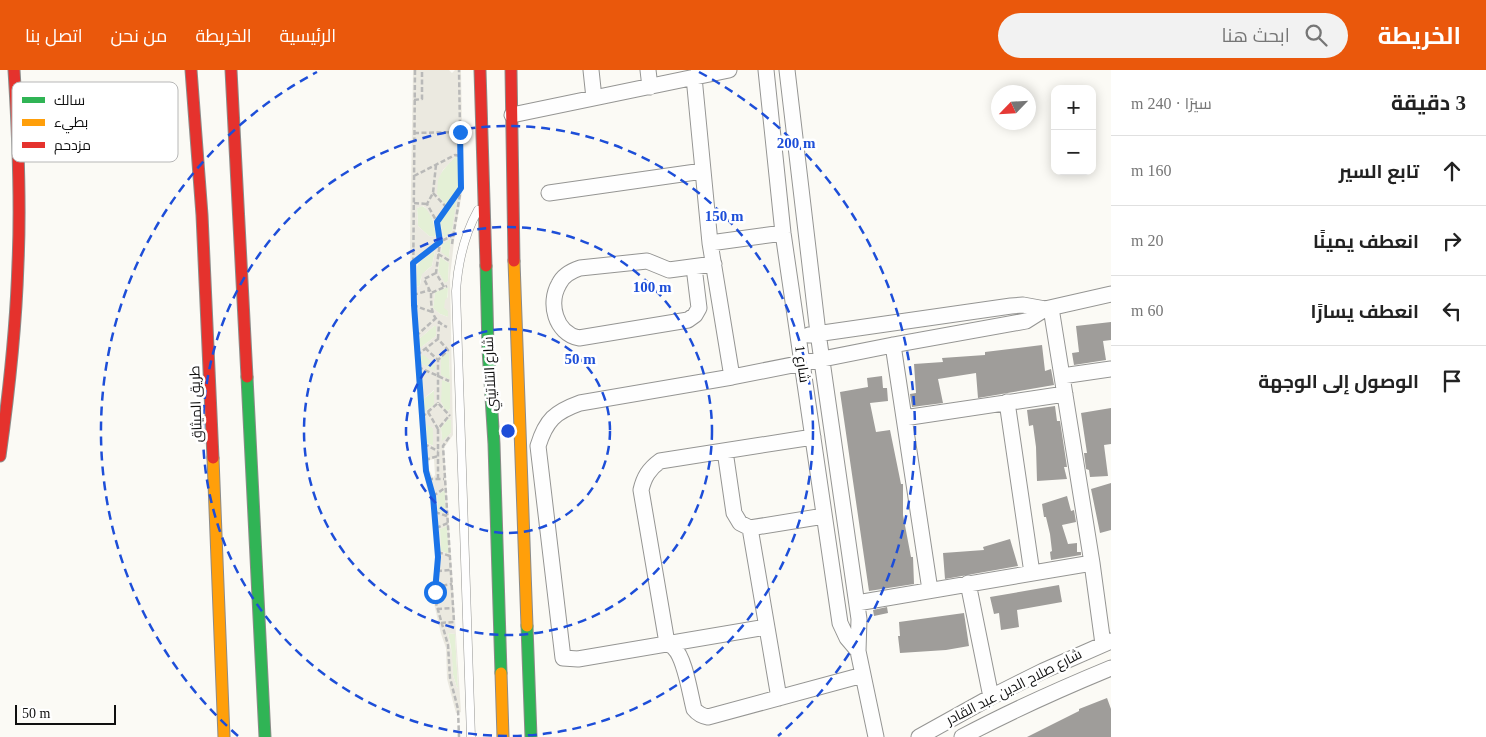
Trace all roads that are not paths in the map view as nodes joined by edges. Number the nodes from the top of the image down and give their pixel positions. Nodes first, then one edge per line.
1 (191, 70) edge
2 (232, 70) edge
3 (480, 70) edge
4 (510, 70) edge
5 (591, 70) edge
6 (648, 70) edge
7 (730, 70) edge
8 (766, 70) edge
9 (787, 70) edge
10 (694, 77) junction
11 (650, 86) junction
12 (594, 98) junction
13 (512, 115) junction
14 (18, 162) edge
15 (703, 171) junction
16 (549, 194) dead end
17 (484, 200) junction
18 (783, 234) junction
19 (710, 243) junction
20 (714, 264) junction
21 (694, 267) junction
22 (1111, 294) edge
23 (1048, 308) junction
24 (818, 333) junction
25 (798, 337) junction
26 (893, 344) junction
27 (822, 359) junction
28 (802, 363) junction
29 (1111, 369) edge
30 (1062, 376) junction
31 (732, 377) junction
32 (1065, 394) junction
33 (1008, 402) junction
34 (904, 418) junction
35 (813, 437) junction
36 (725, 451) junction
37 (0, 456) edge
38 (824, 516) junction
39 (750, 528) junction
40 (1092, 563) junction
41 (1032, 573) junction
42 (968, 583) junction
43 (930, 590) junction
44 (857, 603) junction
45 (766, 627) junction
46 (1107, 642) edge
47 (667, 643) junction
48 (858, 651) junction
49 (1111, 668) edge
50 (863, 675) junction
51 (992, 696) junction
52 (779, 698) junction
53 (224, 737) edge
54 (265, 737) edge
55 (471, 737) edge
56 (503, 737) edge
57 (531, 737) edge
58 (876, 737) edge
59 (919, 737) edge
60 (962, 737) edge

1 - 53 main road, طريق الميثاق
2 - 54 main road
3 - 17 main road, شارع التلاتيني
4 - 13 main road, شارع التلاتيني
5 - 12 street
6 - 11 street
7 - 10 street
8 - 18 street, شارع 1
9 - 24 street, شارع 1
10 - 11 street
10 - 15 street
11 - 12 street
12 - 13 street
13 - 57 main road, شارع التلاتيني
14 - 37 main road
15 - 16 street
15 - 19 street
17 - 55 lane
17 - 56 main road, شارع التلاتيني
18 - 19 street
18 - 25 street, شارع 1
19 - 20 street
20 - 21 street
20 - 31 street
21 - 21 street
22 - 23 street
23 - 24 street
23 - 26 street
23 - 30 street
24 - 25 street
24 - 27 street, شارع 1
25 - 28 street, شارع 1
26 - 27 street
26 - 34 street
27 - 28 street
27 - 44 street, شارع 1
28 - 31 street
28 - 35 street, شارع 1
29 - 30 street
30 - 32 street
31 - 47 street
32 - 33 street
32 - 40 street
33 - 34 street
33 - 41 street
34 - 43 street
35 - 36 street
35 - 38 street, شارع 1
36 - 39 street
36 - 47 street
38 - 39 street
38 - 48 street, شارع 1
39 - 45 street
40 - 41 street
40 - 46 street
41 - 42 street
42 - 43 street
42 - 51 street
43 - 44 street
44 - 48 street, شارع 1
45 - 47 street
45 - 52 street
46 - 51 street, شارع صلاح الدين عبد القادر
47 - 52 street
48 - 50 street, شارع 1
49 - 60 street, شارع صلاح الدين عبد القادر
50 - 52 street
50 - 58 street, شارع 1
51 - 59 street, شارع صلاح الدين عبد القادر

